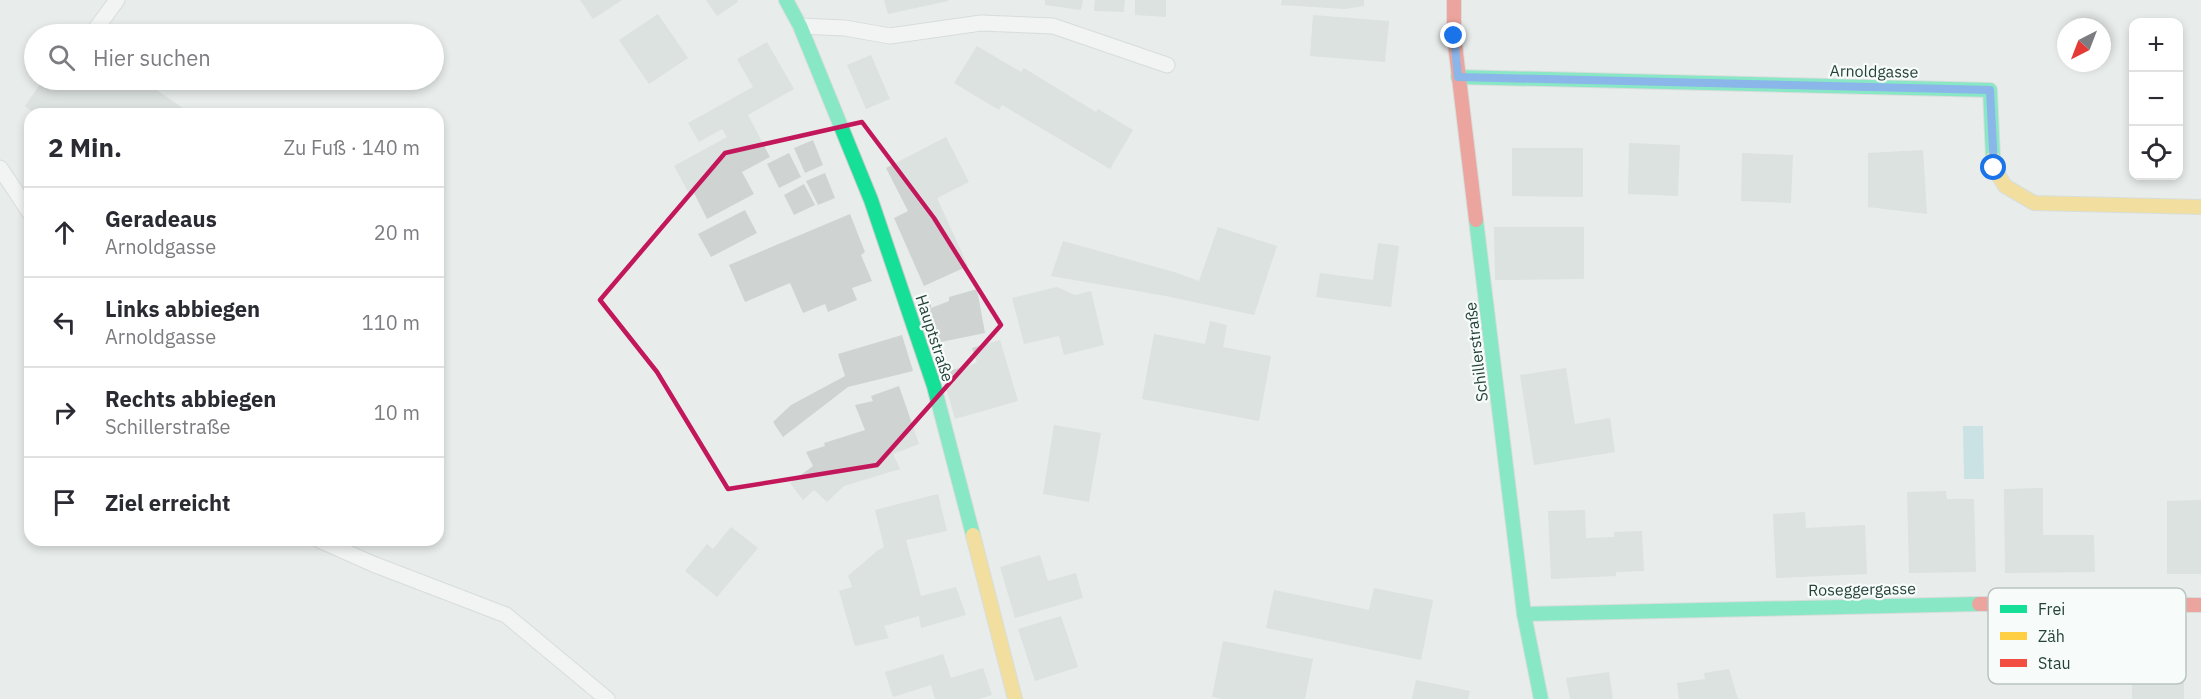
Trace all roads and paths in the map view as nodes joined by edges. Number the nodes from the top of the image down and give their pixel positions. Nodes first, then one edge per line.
1 (117, 0) edge
2 (786, 0) edge
3 (1454, 0) edge
4 (99, 24) edge
5 (800, 26) junction
6 (1167, 65) dead end
7 (1458, 77) junction
8 (0, 168) edge
9 (24, 204) edge
10 (2201, 207) edge
11 (332, 546) edge
12 (1988, 604) edge
13 (2186, 605) edge
14 (2201, 605) edge
15 (1524, 614) junction
16 (607, 699) edge
17 (1015, 699) edge
18 (1541, 699) edge

1 - 4 lane
2 - 5 street, Hauptstraße
3 - 7 street, Schillerstraße
5 - 6 lane
5 - 17 street, Hauptstraße
7 - 10 street, Arnoldgasse
7 - 15 street, Schillerstraße
8 - 9 lane
11 - 16 lane
12 - 15 street, Roseggergasse
13 - 14 street, Roseggergasse
15 - 18 street, Schillerstraße

